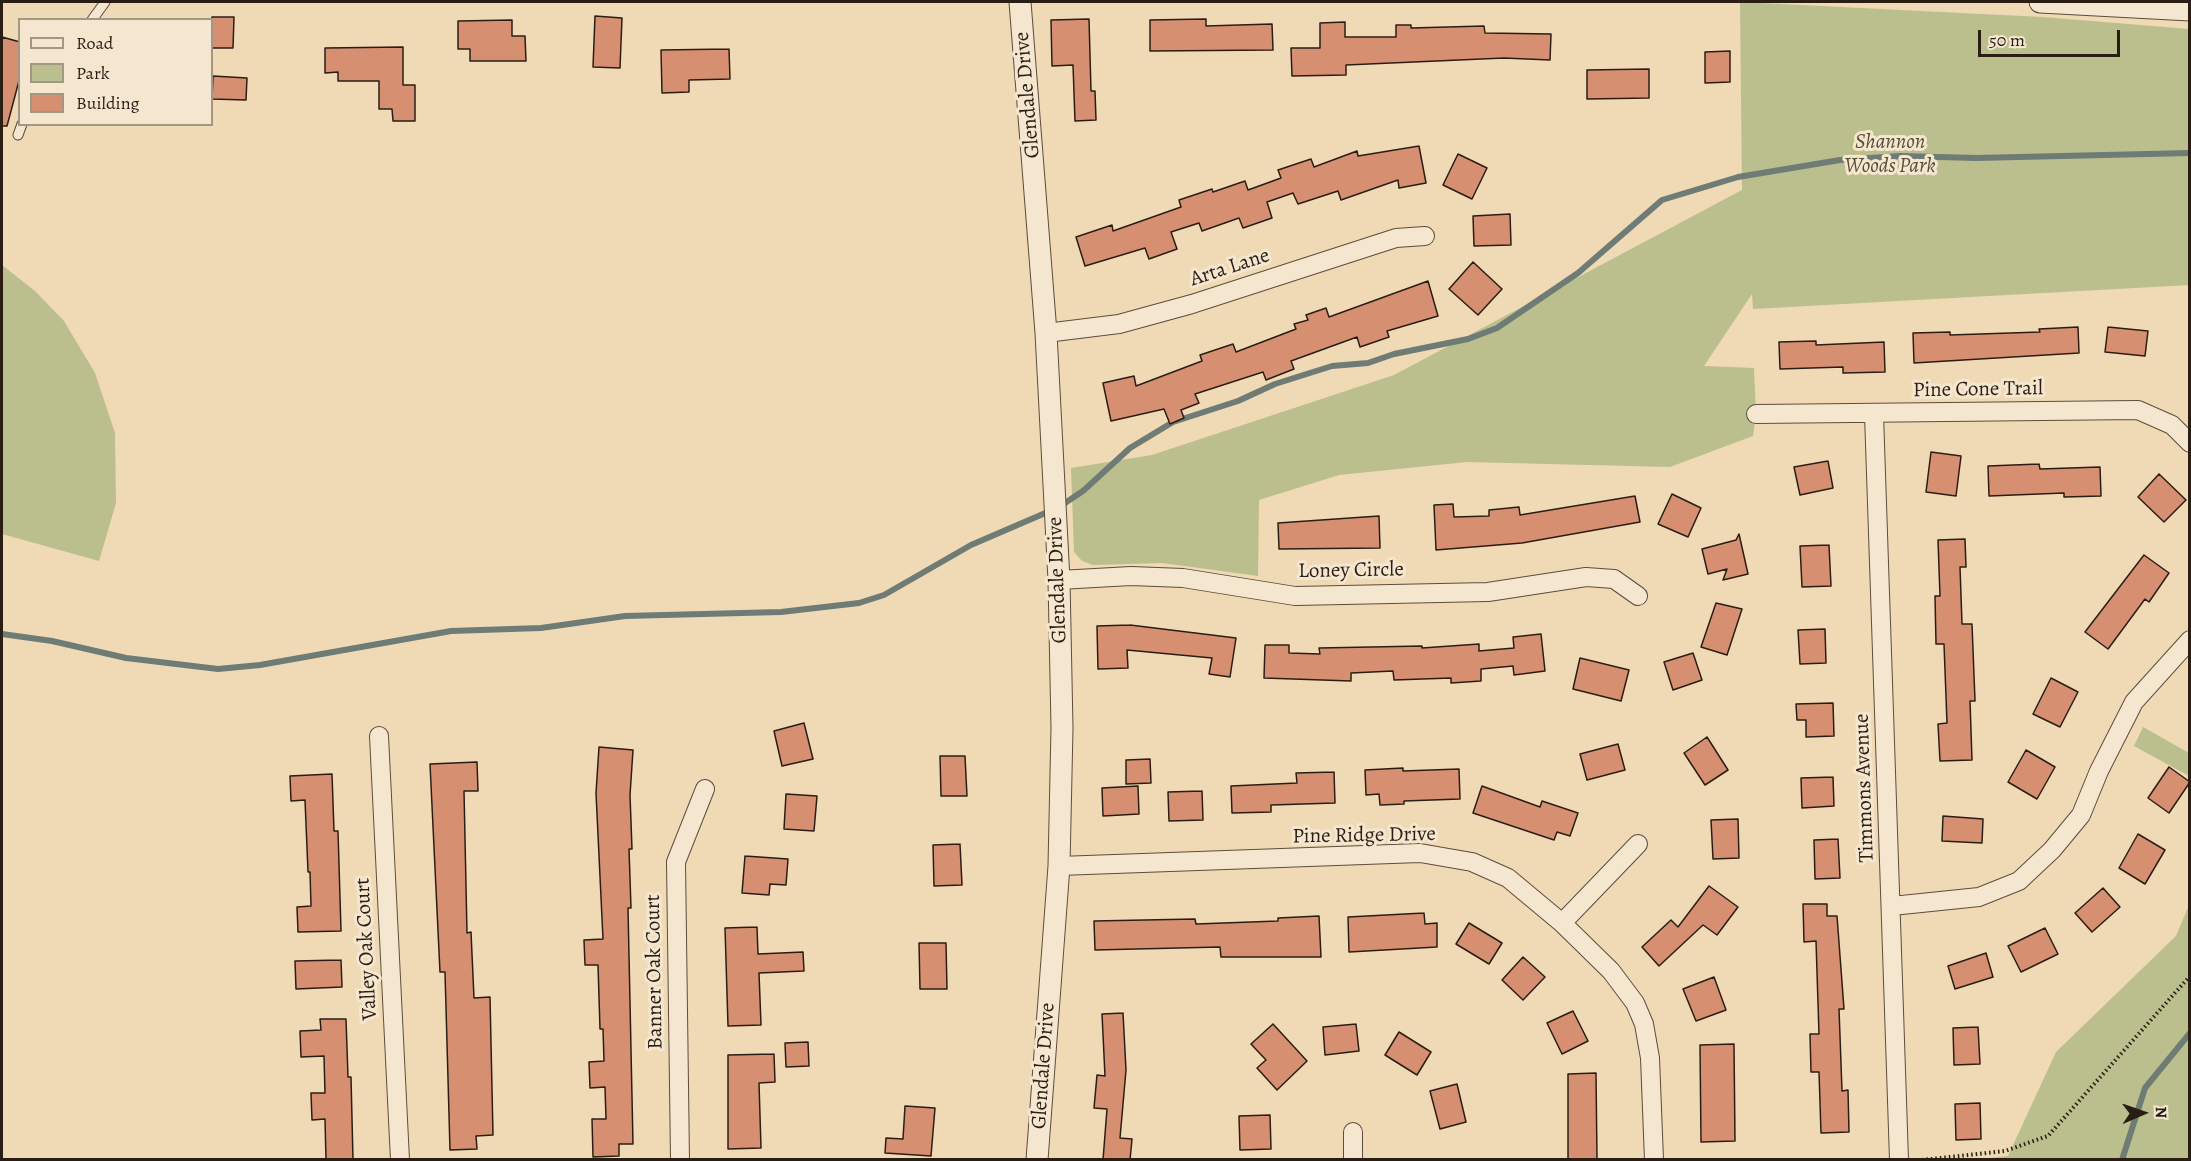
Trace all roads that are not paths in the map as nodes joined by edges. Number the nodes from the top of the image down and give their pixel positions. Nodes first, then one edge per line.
1 (105, 2) edge
2 (1020, 2) edge
3 (2040, 2) edge
4 (2190, 10) edge
5 (93, 18) edge
6 (21, 126) edge
7 (18, 135) dead end
8 (1425, 236) dead end
9 (1046, 333) junction
10 (1756, 414) dead end
11 (1874, 414) junction
12 (2190, 443) edge
13 (1059, 580) junction
14 (1638, 596) dead end
15 (2190, 640) edge
16 (379, 736) dead end
17 (705, 789) dead end
18 (1638, 844) dead end
19 (1059, 866) junction
20 (1892, 906) junction
21 (1562, 922) junction
22 (1353, 1132) dead end
23 (400, 1160) edge
24 (680, 1160) edge
25 (1037, 1160) edge
26 (1353, 1160) edge
27 (1654, 1160) edge
28 (1899, 1160) edge

1 - 5 lane
2 - 9 street, Glendale Drive
3 - 4 street
6 - 7 lane
8 - 9 street, Arta Lane
9 - 13 street, Glendale Drive
10 - 11 street, Pine Cone Trail
11 - 12 street, Pine Cone Trail
11 - 20 street, Timmons Avenue
13 - 14 street, Loney Circle
13 - 19 street, Glendale Drive
15 - 20 street
16 - 23 street, Valley Oak Court
17 - 24 street, Banner Oak Court
18 - 21 street
19 - 21 street, Pine Ridge Drive
19 - 25 street, Glendale Drive
20 - 28 street, Timmons Avenue
21 - 27 street, Pine Ridge Drive
22 - 26 street

